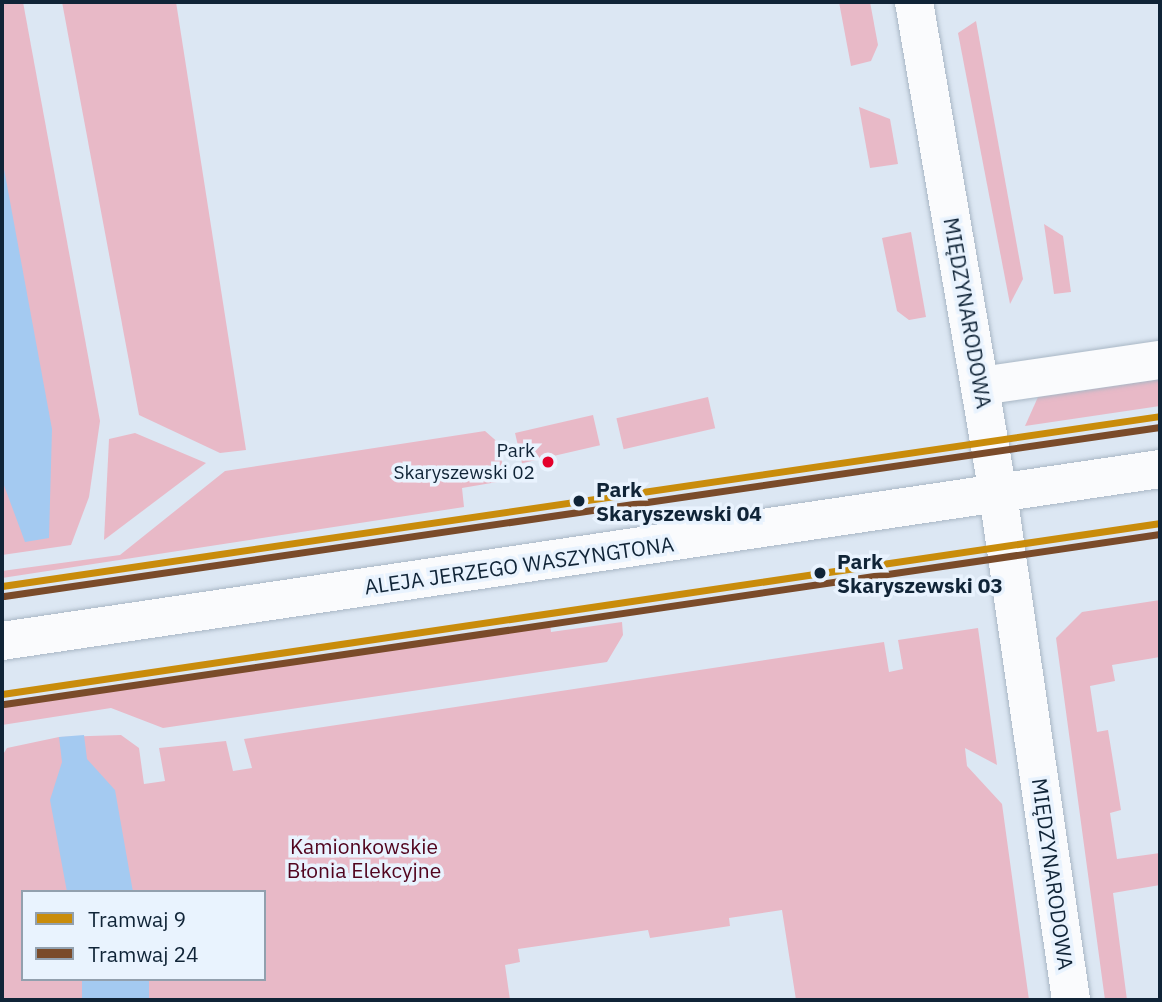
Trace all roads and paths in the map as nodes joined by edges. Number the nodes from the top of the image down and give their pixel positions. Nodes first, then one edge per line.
1 (914, 2) edge
2 (1160, 360) edge
3 (981, 386) junction
4 (1160, 469) edge
5 (998, 494) junction
6 (2, 641) edge
7 (1071, 1000) edge

1 - 3 street, MIĘDZYNARODOWA
2 - 3 street
3 - 5 street, MIĘDZYNARODOWA
4 - 5 street, ALEJA JERZEGO WASZYNGTONA
5 - 6 street, ALEJA JERZEGO WASZYNGTONA
5 - 7 street, MIĘDZYNARODOWA

